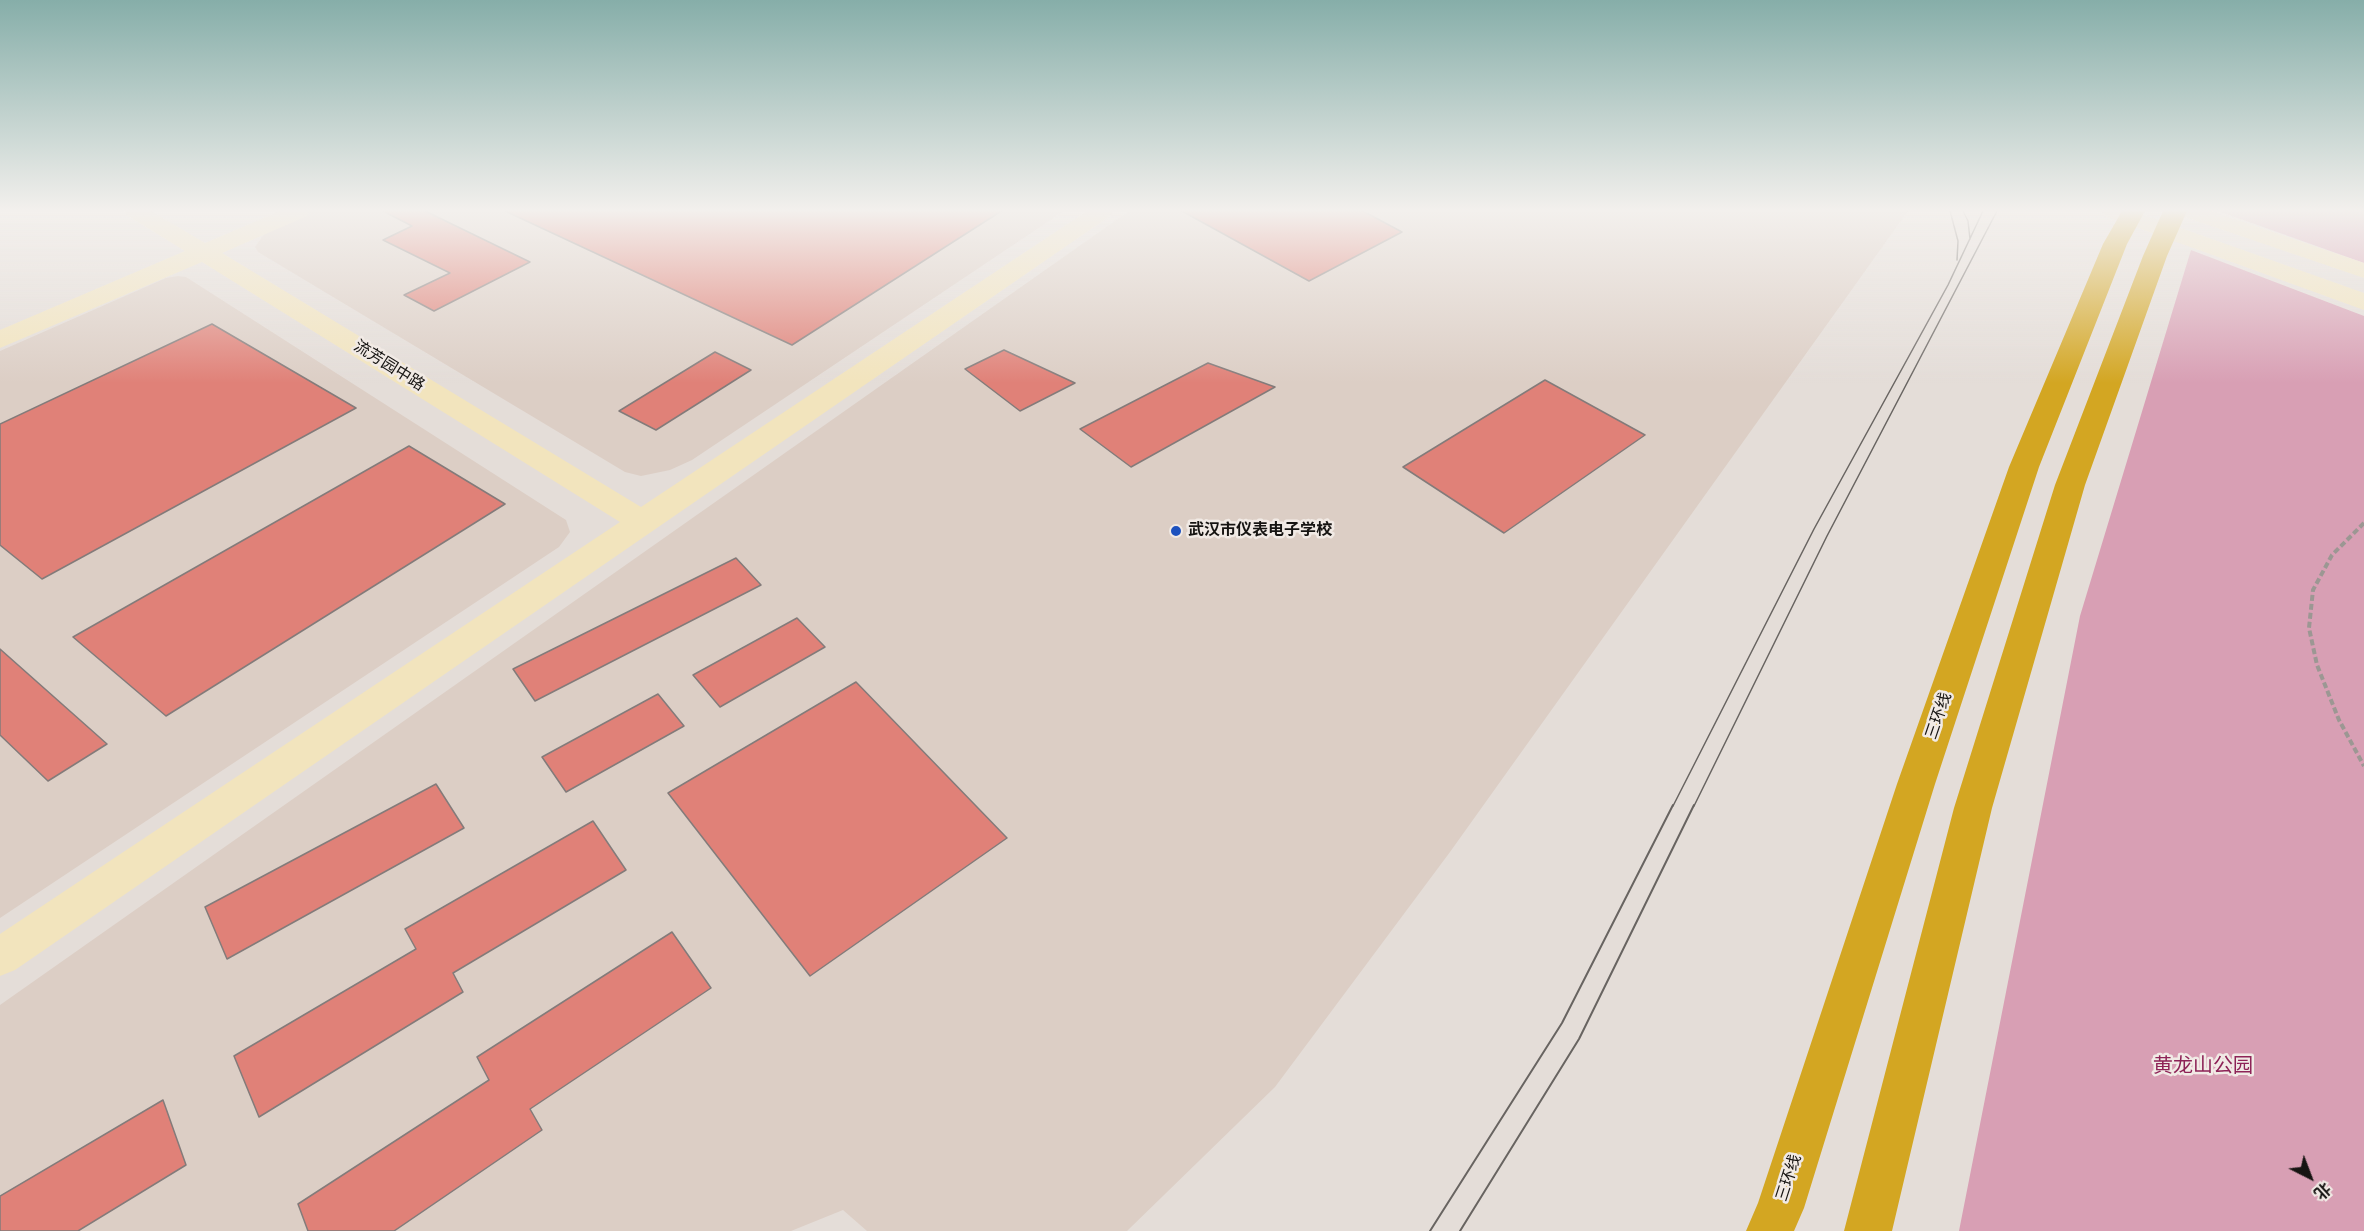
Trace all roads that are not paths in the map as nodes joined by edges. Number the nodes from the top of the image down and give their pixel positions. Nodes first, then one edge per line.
1 (165, 268) edge
2 (230, 268) edge
3 (1016, 268) edge
4 (2098, 268) edge
5 (2150, 268) edge
6 (2252, 268) edge
7 (2364, 302) edge
8 (0, 340) edge
9 (643, 522) junction
10 (0, 957) edge
11 (1774, 1223) edge
12 (1868, 1231) edge

1 - 8 street
2 - 9 street, 流芳园中路
3 - 9 street
4 - 11 highway, 三环线
5 - 12 highway
6 - 7 street
9 - 10 street

